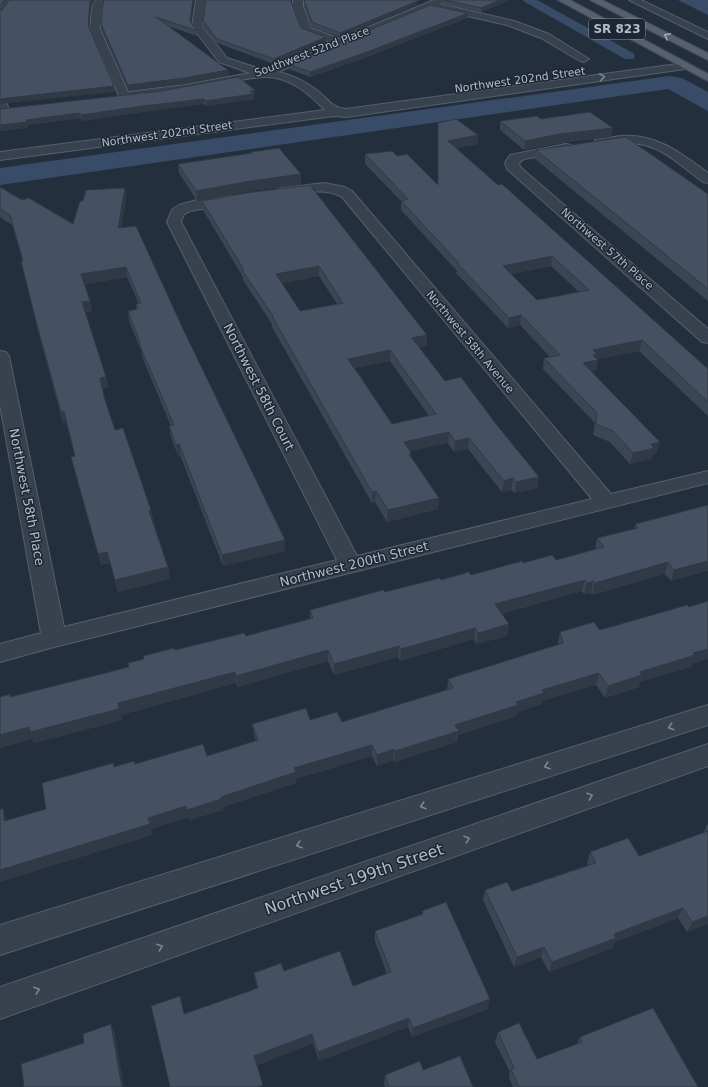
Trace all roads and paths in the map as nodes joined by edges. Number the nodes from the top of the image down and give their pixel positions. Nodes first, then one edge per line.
1 (7, 0) edge
2 (101, 0) edge
3 (201, 0) edge
4 (298, 0) edge
5 (442, 0) edge
6 (562, 0) edge
7 (595, 0) edge
8 (634, 0) edge
9 (412, 1) edge
10 (430, 6) junction
11 (0, 11) edge
12 (708, 36) edge
13 (339, 42) junction
14 (706, 57) edge
15 (672, 58) junction
16 (584, 59) dead end
17 (685, 66) junction
18 (262, 74) junction
19 (708, 78) edge
20 (294, 81) junction
21 (280, 85) junction
22 (312, 92) junction
23 (124, 96) junction
24 (108, 98) edge
25 (1, 106) edge
26 (18, 108) edge
27 (334, 112) junction
28 (0, 156) edge
29 (708, 179) edge
30 (268, 194) edge
31 (246, 198) edge
32 (708, 338) edge
33 (0, 356) edge
34 (708, 477) edge
35 (606, 502) junction
36 (350, 564) junction
37 (54, 638) junction
38 (0, 653) edge
39 (708, 715) edge
40 (708, 755) edge
41 (0, 940) edge
42 (0, 1003) edge

1 - 11 street
2 - 23 street
3 - 18 street
4 - 13 street
5 - 10 street, Southwest 52nd Place
6 - 15 main road, SR 823
14 -> 7 main road, SR 823
8 - 12 street
9 - 10 street
10 - 13 street, Southwest 52nd Place
10 - 16 street
13 - 18 street, Southwest 52nd Place
14 - 15 main road, Northwest 202nd Street
14 - 17 main road, Northwest 202nd Street
15 - 17 main road, SR 823
15 - 27 street, Northwest 202nd Street
17 - 19 main road, SR 823
27 -> 17 street, Northwest 202nd Street
18 - 20 street
18 - 21 street
18 - 23 street, Southwest 52nd Place
20 - 21 street
20 - 22 street
21 - 22 street
22 - 27 street
23 - 24 street, Southwest 52nd Place
25 - 26 street
27 - 28 street, Northwest 202nd Street
29 - 32 street, Northwest 57th Place
30 - 35 street, Northwest 58th Avenue
31 - 36 street, Northwest 58th Court
33 - 37 street, Northwest 58th Place
34 - 35 street, Northwest 200th Street
35 - 36 street, Northwest 200th Street
36 - 37 street, Northwest 200th Street
37 - 38 street, Northwest 200th Street
39 -> 41 street
42 -> 40 street, Northwest 199th Street

